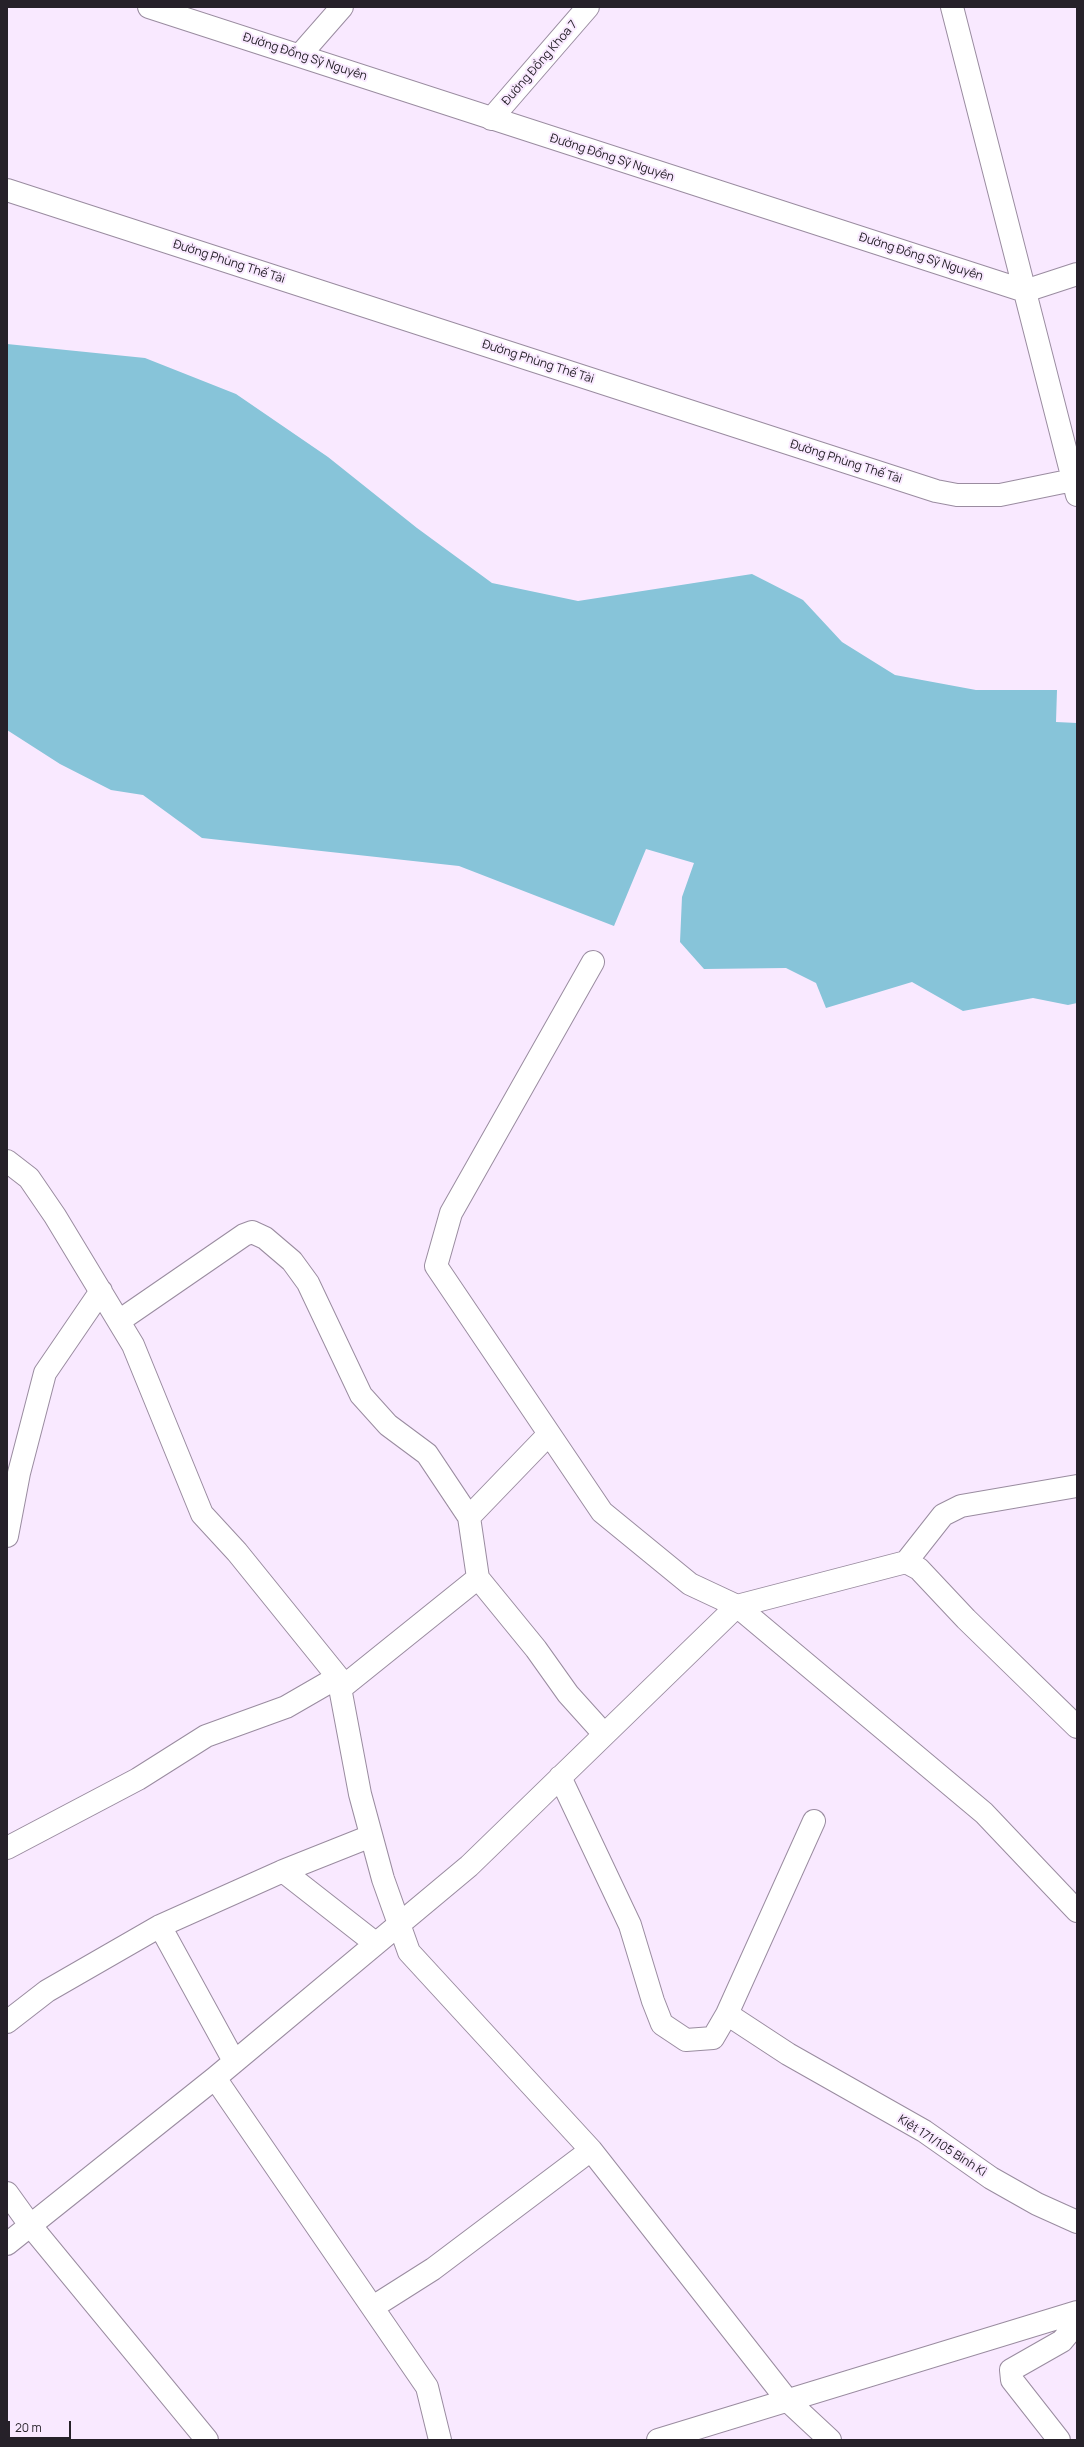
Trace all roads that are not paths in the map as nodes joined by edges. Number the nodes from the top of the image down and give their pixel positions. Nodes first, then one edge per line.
1 (149, 7) edge
2 (342, 7) edge
3 (588, 7) edge
4 (952, 7) edge
5 (300, 55) junction
6 (491, 119) junction
7 (7, 190) edge
8 (1077, 274) edge
9 (1025, 291) junction
10 (1075, 487) edge
11 (592, 962) dead end
12 (7, 1161) edge
13 (101, 1291) junction
14 (119, 1321) junction
15 (549, 1434) junction
16 (1077, 1486) edge
17 (10, 1511) edge
18 (469, 1517) junction
19 (7, 1536) edge
20 (906, 1562) junction
21 (478, 1578) junction
22 (737, 1606) junction
23 (339, 1683) junction
24 (1077, 1727) edge
25 (604, 1734) junction
26 (560, 1777) junction
27 (814, 1821) dead end
28 (371, 1836) junction
29 (7, 1848) edge
30 (283, 1871) junction
31 (1077, 1911) edge
32 (399, 1923) junction
33 (160, 1926) junction
34 (375, 1943) junction
35 (727, 2014) junction
36 (7, 2022) edge
37 (234, 2061) junction
38 (215, 2078) junction
39 (591, 2150) junction
40 (7, 2193) edge
41 (1077, 2222) edge
42 (30, 2226) junction
43 (7, 2244) edge
44 (373, 2307) junction
45 (1077, 2312) edge
46 (1077, 2323) edge
47 (788, 2401) junction
48 (207, 2440) edge
49 (440, 2440) edge
50 (658, 2440) edge
51 (830, 2440) edge
52 (1059, 2440) edge

1 - 5 street, Đường Đồng Sỹ Nguyên
2 - 5 street
3 - 6 street, Đường Đồng Khoa 7
4 - 9 street
5 - 6 street, Đường Đồng Sỹ Nguyên
6 - 9 street, Đường Đồng Sỹ Nguyên
7 - 10 street, Đường Phùng Thế Tài
8 - 9 street
9 - 10 street
11 - 15 street
12 - 13 street
13 - 14 street
13 - 17 street
14 - 18 street
14 - 23 street
15 - 18 street
15 - 22 street
16 - 20 street
17 - 19 street
18 - 21 street
20 - 22 street
20 - 24 street
21 - 23 street
21 - 25 street
22 - 25 street
22 - 31 street
23 - 28 street
23 - 29 street
25 - 26 street
26 - 32 street
26 - 35 street
27 - 35 street
28 - 30 street
28 - 32 street
30 - 33 street
30 - 34 street
32 - 34 street
32 - 39 street
33 - 36 street
33 - 37 street
34 - 37 street
35 - 41 street, Kiệt 171/105 Bình Kì
37 - 38 street
38 - 42 street
38 - 44 street
39 - 44 street
39 - 47 street
40 - 42 street
42 - 43 street
42 - 48 street
44 - 49 street
45 - 47 street
46 - 52 street
47 - 50 street
47 - 51 street

